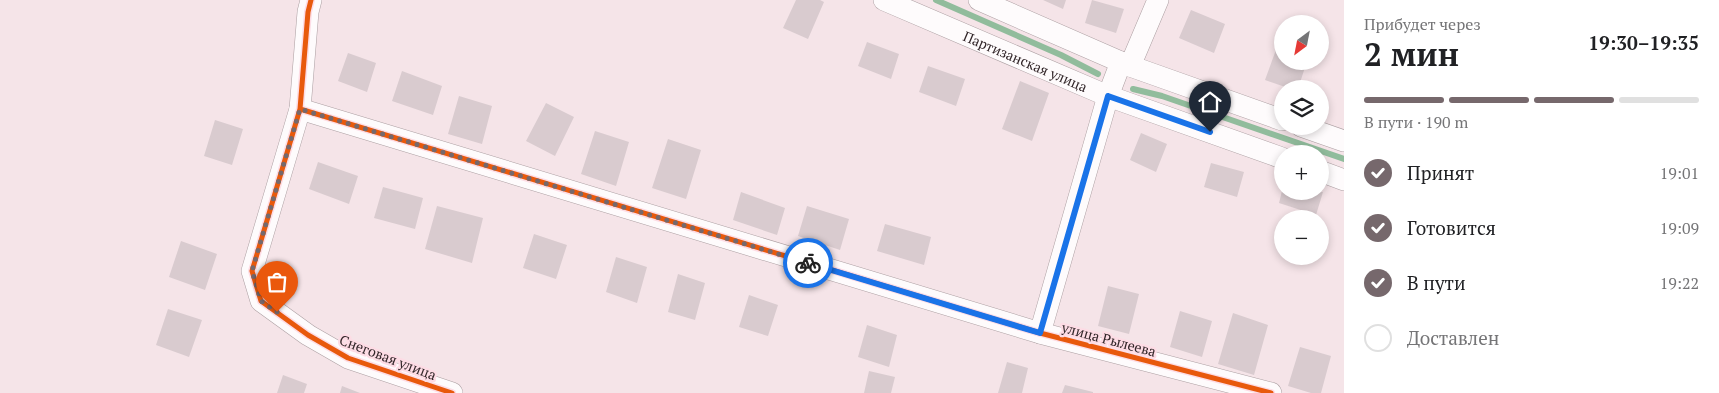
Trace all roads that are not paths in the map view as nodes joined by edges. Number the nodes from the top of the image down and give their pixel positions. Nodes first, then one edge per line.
1 (311, 0) edge
2 (884, 0) edge
3 (980, 0) edge
4 (1158, 0) edge
5 (1126, 64) junction
6 (1108, 96) junction
7 (300, 109) junction
8 (1274, 117) edge
9 (1327, 135) edge
10 (1344, 141) edge
11 (1274, 155) edge
12 (1329, 174) edge
13 (1344, 180) edge
14 (1040, 333) junction
15 (452, 393) edge
16 (1271, 393) edge

1 - 7 street
2 - 6 street, Партизанская улица
3 - 5 street
4 - 5 street
5 - 6 street
5 - 8 street
6 - 11 street, Партизанская улица
6 - 14 street
7 - 14 street, улица Рылеева
7 - 15 street, Снеговая улица
9 - 10 street
12 - 13 street
14 - 16 street, улица Рылеева

